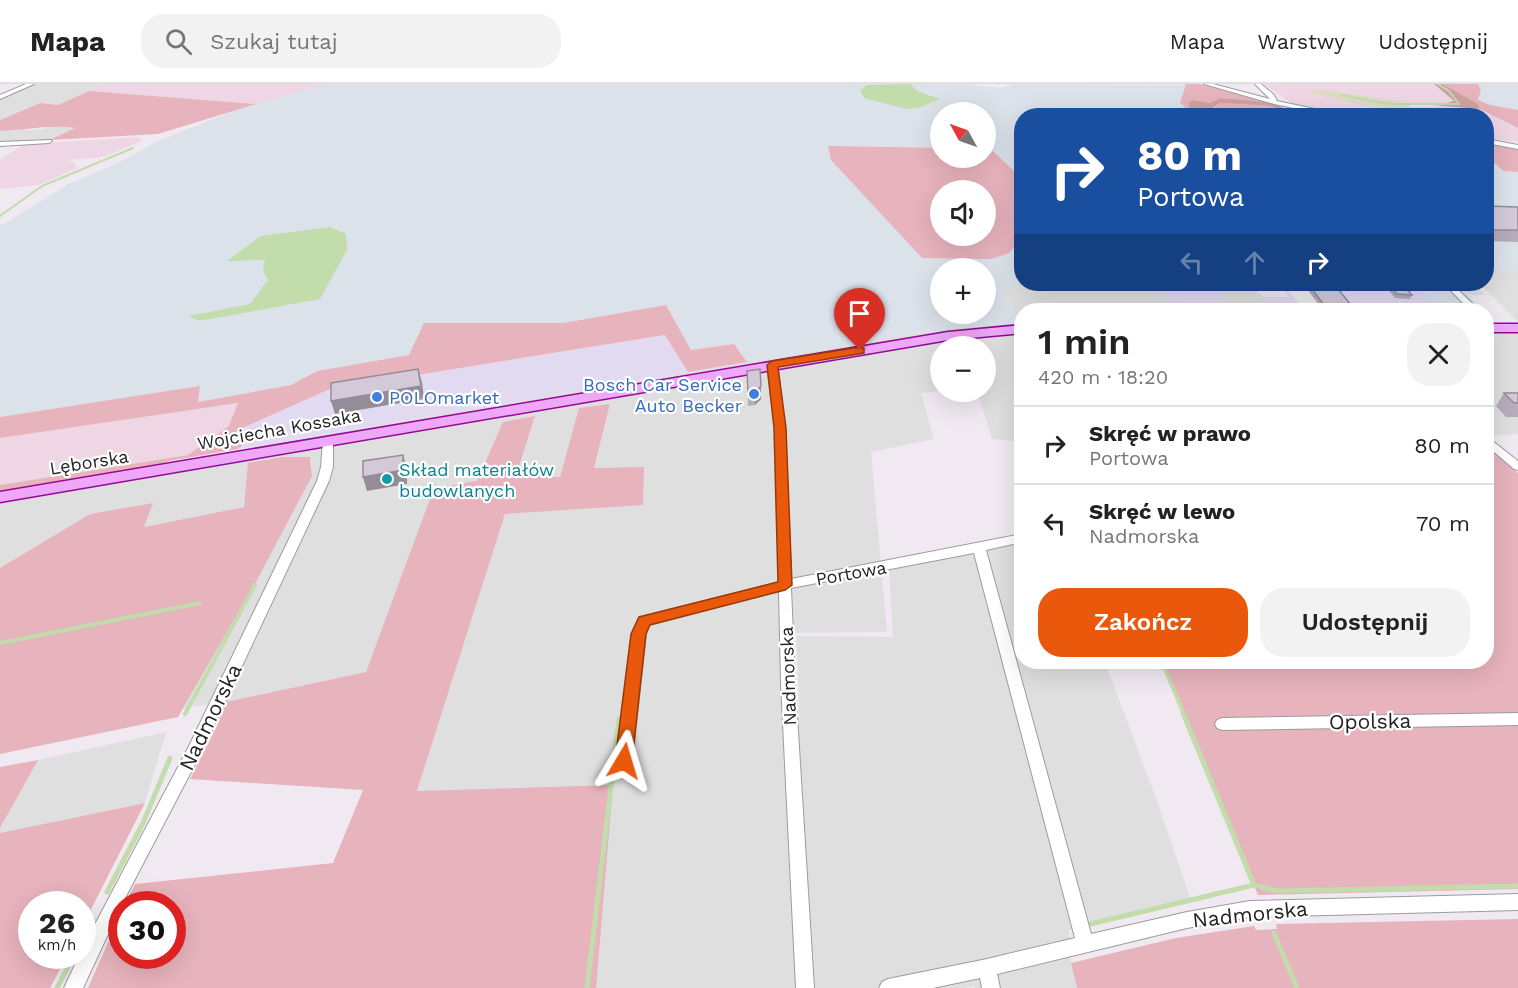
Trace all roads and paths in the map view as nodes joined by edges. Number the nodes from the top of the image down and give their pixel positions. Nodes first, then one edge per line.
1 (31, 84) edge
2 (1207, 84) edge
3 (1258, 84) edge
4 (0, 97) edge
5 (1274, 102) junction
6 (1304, 108) edge
7 (49, 141) dead end
8 (1494, 142) edge
9 (0, 144) edge
10 (1518, 147) edge
11 (1455, 291) edge
12 (1468, 303) edge
13 (1494, 327) edge
14 (1518, 329) edge
15 (1014, 330) edge
16 (772, 365) junction
17 (328, 440) junction
18 (1494, 446) edge
19 (184, 466) joint
20 (1518, 467) edge
21 (0, 496) edge
22 (1014, 540) edge
23 (979, 548) junction
24 (785, 585) junction
25 (1518, 719) edge
26 (1222, 724) dead end
27 (624, 761) dead end
28 (1518, 902) edge
29 (1085, 944) junction
30 (987, 968) junction
31 (73, 988) edge
32 (805, 988) edge
33 (888, 988) edge
34 (991, 988) edge

1 - 4 street
2 - 5 street
3 - 5 street
5 - 6 street
7 - 9 street
8 - 10 street
11 - 12 street
13 - 14 main road
15 - 16 main road, Wojciecha Kossaka
16 - 17 main road, Wojciecha Kossaka
16 - 24 street, Nadmorska
17 - 19 main road, Wojciecha Kossaka
17 - 31 street, Nadmorska
18 - 20 street
19 - 21 main road, Lęborska
22 - 23 street, Portowa
23 - 24 street, Portowa
23 - 29 street
24 - 27 street, Portowa
24 - 32 street, Nadmorska
25 - 26 street, Opolska
28 - 29 street, Nadmorska
29 - 30 street, Nadmorska
30 - 33 street, Nadmorska
30 - 34 street

